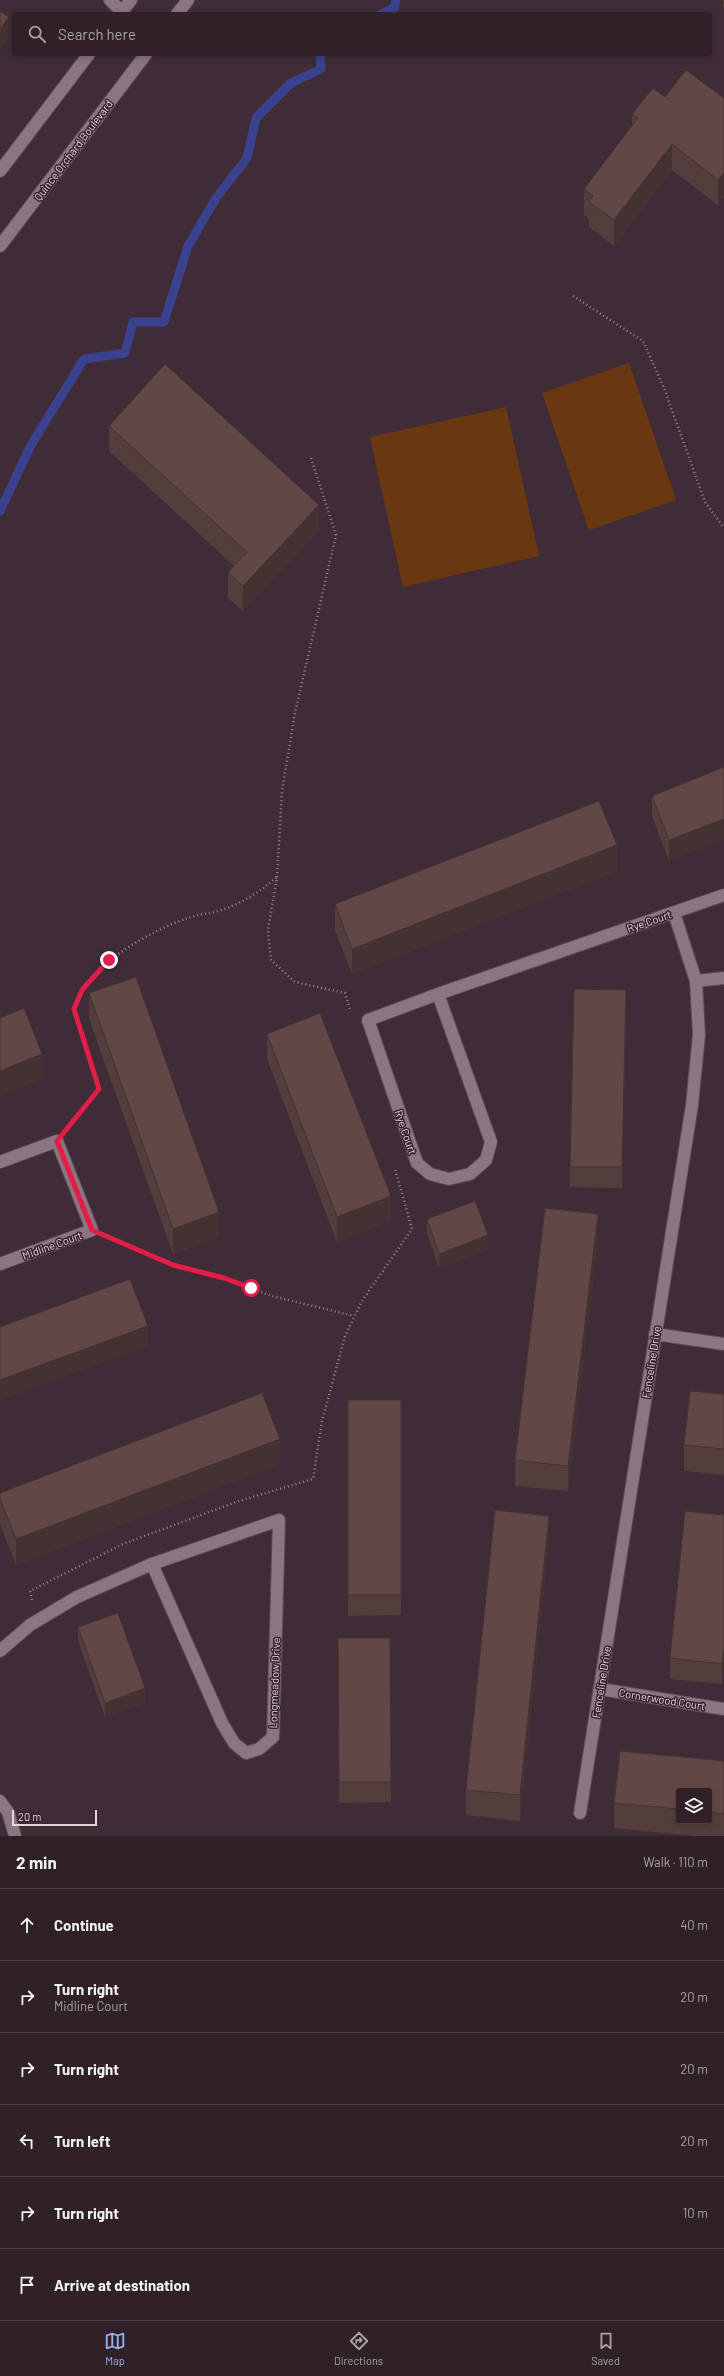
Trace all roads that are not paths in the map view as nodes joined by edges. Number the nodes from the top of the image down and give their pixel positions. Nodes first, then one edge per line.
1 (110, 0) edge
2 (131, 0) edge
3 (188, 0) edge
4 (121, 12) edge
5 (123, 12) edge
6 (179, 12) edge
7 (87, 56) edge
8 (144, 56) edge
9 (0, 171) edge
10 (0, 246) edge
11 (724, 895) edge
12 (674, 913) junction
13 (724, 978) edge
14 (696, 981) junction
15 (438, 994) junction
16 (0, 1162) edge
17 (0, 1264) edge
18 (655, 1334) junction
19 (724, 1344) edge
20 (152, 1564) junction
21 (0, 1651) edge
22 (600, 1689) junction
23 (724, 1709) edge
24 (0, 1801) edge
25 (580, 1813) dead end
26 (15, 1836) edge

1 - 4 street
2 - 5 street
3 - 6 street
7 - 9 street
8 - 10 street, Quince Orchard Boulevard
11 - 12 street, Rye Court
12 - 14 street, Fenceline Drive
12 - 15 street, Rye Court
13 - 14 street
14 - 18 street, Fenceline Drive
15 - 15 street, Rye Court
16 - 17 street, Midline Court
18 - 19 street
18 - 22 street, Fenceline Drive
20 - 20 street, Longmeadow Drive
20 - 21 street, Longmeadow Drive
22 - 23 street, Cornerwood Court
22 - 25 street, Fenceline Drive
24 - 26 street

